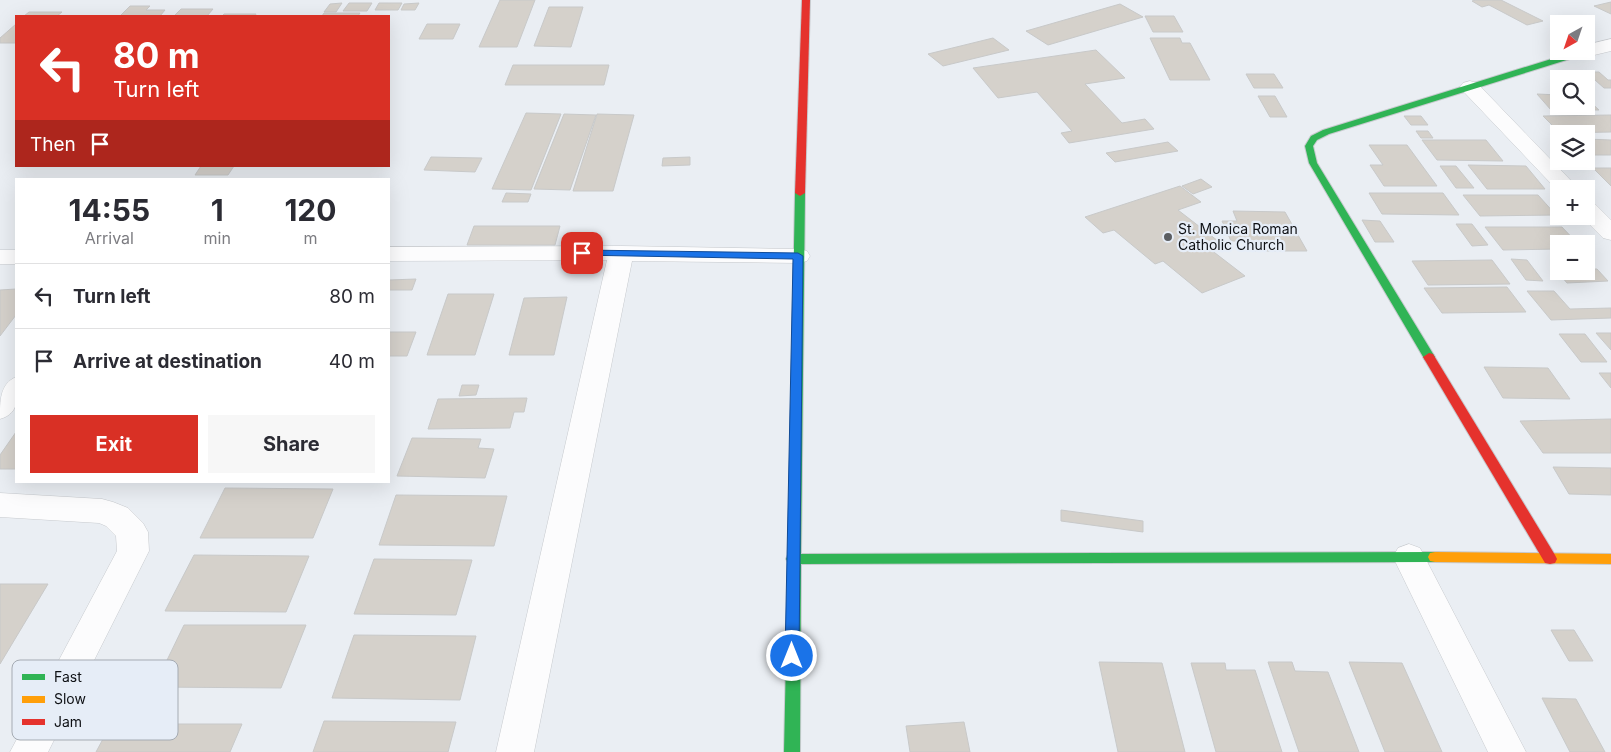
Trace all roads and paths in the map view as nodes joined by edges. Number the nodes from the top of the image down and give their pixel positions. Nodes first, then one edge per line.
1 (806, 0) edge
2 (1611, 45) edge
3 (1595, 49) edge
4 (1558, 60) edge
5 (1470, 88) junction
6 (1559, 180) edge
7 (1595, 217) edge
8 (1611, 233) edge
9 (620, 253) junction
10 (390, 254) edge
11 (798, 256) junction
12 (0, 257) edge
13 (15, 257) edge
14 (15, 388) edge
15 (0, 409) edge
16 (0, 505) edge
17 (1409, 557) junction
18 (1550, 559) junction
19 (1611, 559) edge
20 (793, 560) junction
21 (77, 660) edge
22 (35, 740) edge
23 (29, 752) edge
24 (515, 752) edge
25 (792, 752) edge
26 (1507, 752) edge

1 - 11 street
2 - 3 street
4 - 5 street
5 - 6 street
5 - 18 street
7 - 8 street
9 - 10 street
9 - 11 street
9 - 24 street
11 - 20 street
12 - 13 street
14 - 15 street
16 - 21 street
17 - 18 street
17 - 20 street
17 - 26 street
18 - 19 street
20 - 25 street
22 - 23 street

